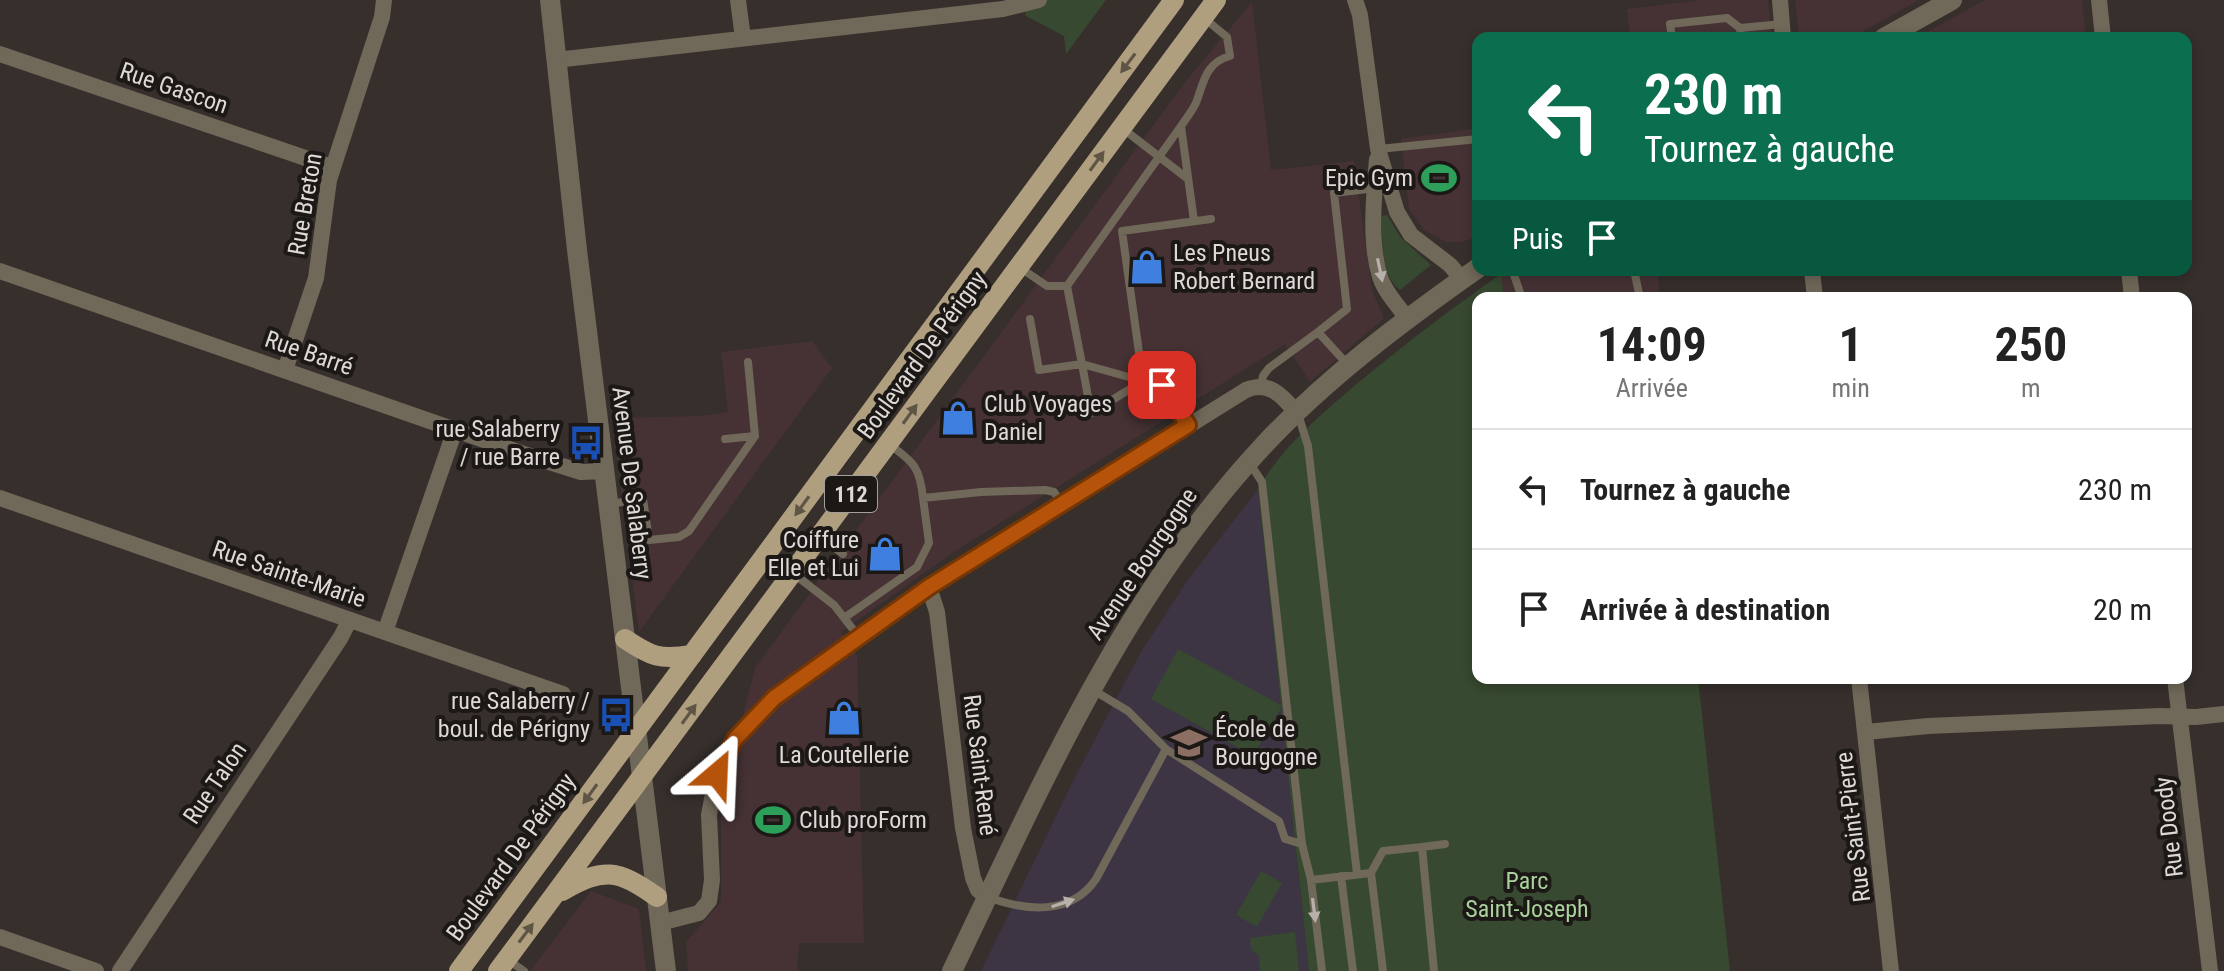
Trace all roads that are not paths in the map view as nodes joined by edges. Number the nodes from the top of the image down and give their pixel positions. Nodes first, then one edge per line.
1 (384, 0) edge
2 (550, 0) edge
3 (738, 0) edge
4 (1039, 0) edge
5 (1174, 0) edge
6 (1216, 0) edge
7 (1780, 0) edge
8 (1952, 0) edge
9 (2099, 0) edge
10 (1359, 5) edge
11 (930, 9) edge
12 (1203, 18) junction
13 (1783, 31) edge
14 (1671, 32) edge
15 (1740, 32) edge
16 (1762, 32) edge
17 (1895, 32) edge
18 (2102, 32) edge
19 (743, 38) junction
20 (0, 54) edge
21 (556, 60) junction
22 (1181, 126) junction
23 (1122, 128) junction
24 (1472, 140) edge
25 (1378, 149) junction
26 (1160, 157) junction
27 (332, 167) junction
28 (1188, 179) junction
29 (1382, 187) junction
30 (1211, 219) dead end
31 (1194, 221) junction
32 (1112, 223) junction
33 (1122, 231) junction
34 (1019, 267) junction
35 (0, 271) edge
36 (1470, 274) edge
37 (1067, 286) junction
38 (1407, 318) junction
39 (1030, 319) dead end
40 (1318, 332) junction
41 (748, 362) dead end
42 (1082, 364) junction
43 (1350, 367) junction
44 (285, 370) junction
45 (1143, 381) junction
46 (1261, 386) junction
47 (1297, 413) junction
48 (1188, 425) junction
49 (455, 430) junction
50 (755, 436) junction
51 (725, 439) dead end
52 (889, 443) junction
53 (1249, 462) junction
54 (605, 471) junction
55 (0, 498) edge
56 (923, 498) junction
57 (609, 504) junction
58 (1062, 504) junction
59 (820, 536) junction
60 (843, 554) dead end
61 (917, 567) junction
62 (793, 573) junction
63 (929, 587) junction
64 (844, 618) junction
65 (349, 621) junction
66 (385, 632) junction
67 (859, 637) junction
68 (625, 639) junction
69 (692, 655) junction
70 (1860, 684) edge
71 (2176, 684) edge
72 (1092, 689) junction
73 (563, 694) dead end
74 (2224, 714) edge
75 (2180, 717) junction
76 (636, 731) junction
77 (1866, 732) junction
78 (1166, 749) junction
79 (643, 777) junction
80 (1302, 844) junction
81 (1445, 844) dead end
82 (1422, 847) junction
83 (1371, 873) junction
84 (1357, 874) junction
85 (1341, 876) junction
86 (1311, 880) junction
87 (555, 895) junction
88 (657, 897) junction
89 (987, 897) junction
90 (660, 923) junction
91 (0, 937) edge
92 (502, 965) edge
93 (96, 971) edge
94 (120, 971) edge
95 (459, 971) edge
96 (524, 971) edge
97 (666, 971) edge
98 (952, 971) edge
99 (1322, 971) edge
100 (1353, 971) edge
101 (1383, 971) edge
102 (1434, 971) edge
103 (1891, 971) edge
104 (2210, 971) edge

1 - 27 street, Rue Breton
2 - 21 street, Avenue De Salaberry
3 - 19 street
4 - 11 street
5 -> 69 main road, Boulevard De Périgny / 112
6 - 12 main road, Boulevard De Périgny / 112
7 - 13 street
8 - 17 street
9 - 18 street
10 - 25 street
11 - 19 street
12 - 22 lane
12 - 23 main road, Boulevard De Périgny / 112
13 - 16 lane
14 - 15 lane
19 - 21 street
20 - 27 street, Rue Gascon
21 - 54 street, Avenue De Salaberry
22 - 26 lane
22 - 28 lane
23 - 26 lane
34 -> 23 main road, Boulevard De Périgny / 112
24 - 25 lane
25 - 29 street
26 - 28 lane
26 - 32 lane
27 - 44 street, Rue Breton
28 - 31 lane
29 - 36 street
29 -> 38 street
29 - 40 lane
30 - 31 lane
31 - 33 lane
32 - 33 lane
32 - 37 lane
33 - 45 lane
34 - 37 lane
52 -> 34 main road, Boulevard De Périgny / 112
35 - 44 street, Rue Barré
36 - 38 street, Avenue Bourgogne
37 - 42 lane
38 - 43 street, Avenue Bourgogne
39 - 42 lane
40 - 43 lane
40 - 46 lane
41 - 50 lane
42 - 45 lane
42 - 45 lane
43 - 47 street, Avenue Bourgogne
44 - 49 street, Rue Barré
45 - 48 lane
46 - 47 street
46 - 48 street
47 - 53 street, Avenue Bourgogne
47 - 84 lane
48 - 58 street
49 - 54 street, Rue Barré
49 - 66 street
50 - 51 lane
50 - 57 lane
52 - 56 lane
52 - 59 main road, Boulevard De Périgny / 112
53 - 72 street, Avenue Bourgogne
53 - 80 lane
54 - 57 street, Avenue De Salaberry
55 - 65 street, Rue Sainte-Marie
56 - 58 lane
56 - 61 lane
57 - 68 street, Avenue De Salaberry
58 - 63 street
59 - 60 lane
59 - 62 main road, Boulevard De Périgny / 112
61 - 63 lane
61 - 64 lane
62 - 64 lane
79 -> 62 main road, Boulevard De Périgny / 112
63 - 67 street
63 - 89 street, Rue Saint-René
64 - 67 lane
65 - 66 street, Rue Sainte-Marie
65 - 94 street, Rue Talon
66 - 73 street, Rue Sainte-Marie
67 - 90 street
68 - 69 main road
68 - 76 street, Avenue De Salaberry
69 - 76 main road, Boulevard De Périgny / 112
70 - 77 street, Rue Saint-Pierre
71 - 75 street, Rue Doody
72 - 78 lane
72 - 89 street, Avenue Bourgogne
74 - 75 street
75 - 77 street
75 - 104 street, Rue Doody
76 - 79 street, Avenue De Salaberry
76 -> 95 main road, Boulevard De Périgny / 112
77 - 103 street, Rue Saint-Pierre
78 - 80 lane
89 -> 78 lane
79 - 87 main road, Boulevard De Périgny / 112
79 - 88 street, Avenue De Salaberry
80 - 86 lane
81 - 82 lane
82 - 83 lane
82 - 102 lane
83 - 84 lane
83 - 101 lane
84 - 85 lane
85 - 86 lane
85 - 100 lane
86 -> 99 lane
87 - 88 main road
92 -> 87 main road, Boulevard De Périgny / 112
88 - 90 street, Avenue De Salaberry
89 - 98 street, Avenue Bourgogne
90 - 97 street, Avenue De Salaberry
91 - 93 street
92 - 96 lane

